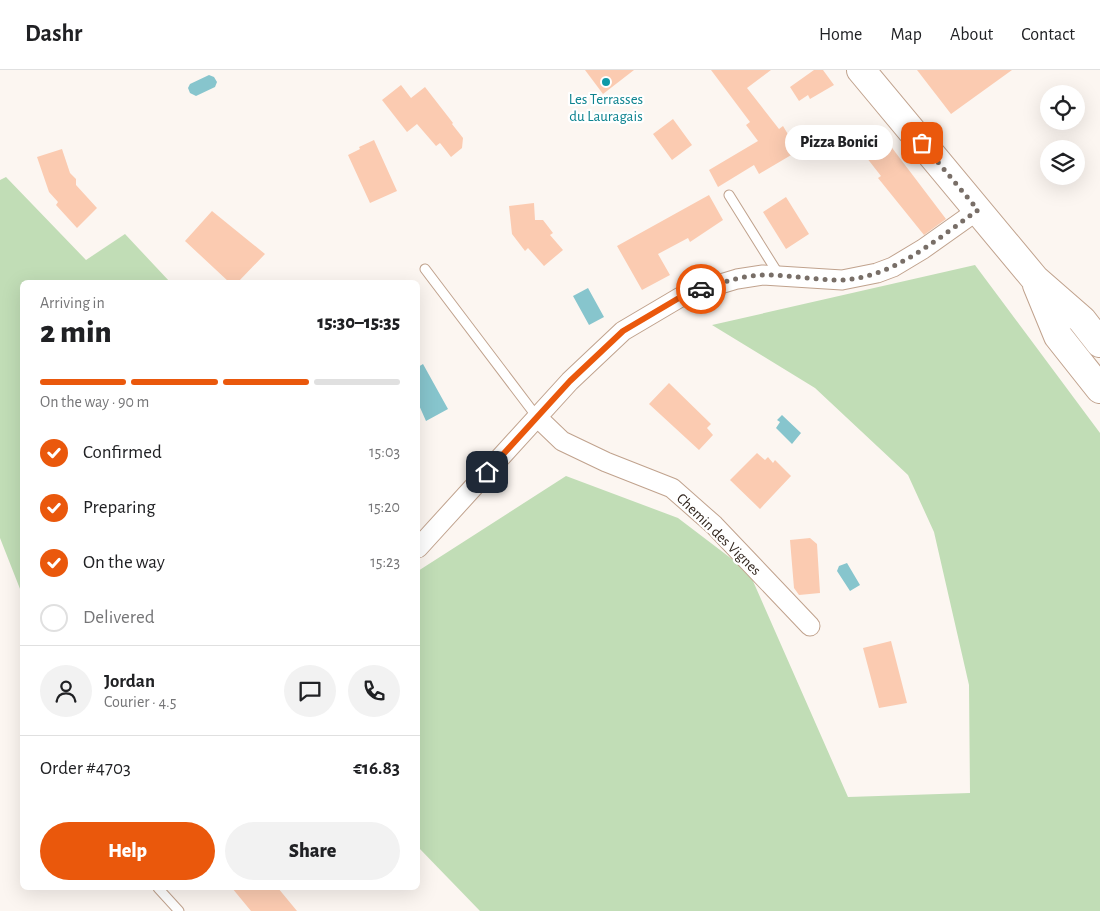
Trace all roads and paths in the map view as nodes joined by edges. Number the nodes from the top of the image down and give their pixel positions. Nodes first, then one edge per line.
1 (861, 70) edge
2 (729, 194) dead end
3 (978, 210) junction
4 (425, 269) dead end
5 (780, 276) junction
6 (1035, 280) junction
7 (1100, 343) edge
8 (1100, 390) edge
9 (537, 417) junction
10 (420, 546) edge
11 (810, 626) dead end
12 (160, 890) edge
13 (179, 911) edge

1 - 3 main road
2 - 5 lane
3 - 5 street
3 - 6 main road
4 - 9 lane
5 - 9 street
6 - 7 main road
6 - 8 main road
9 - 10 street
9 - 11 street, Chemin des Vignes
12 - 13 lane

